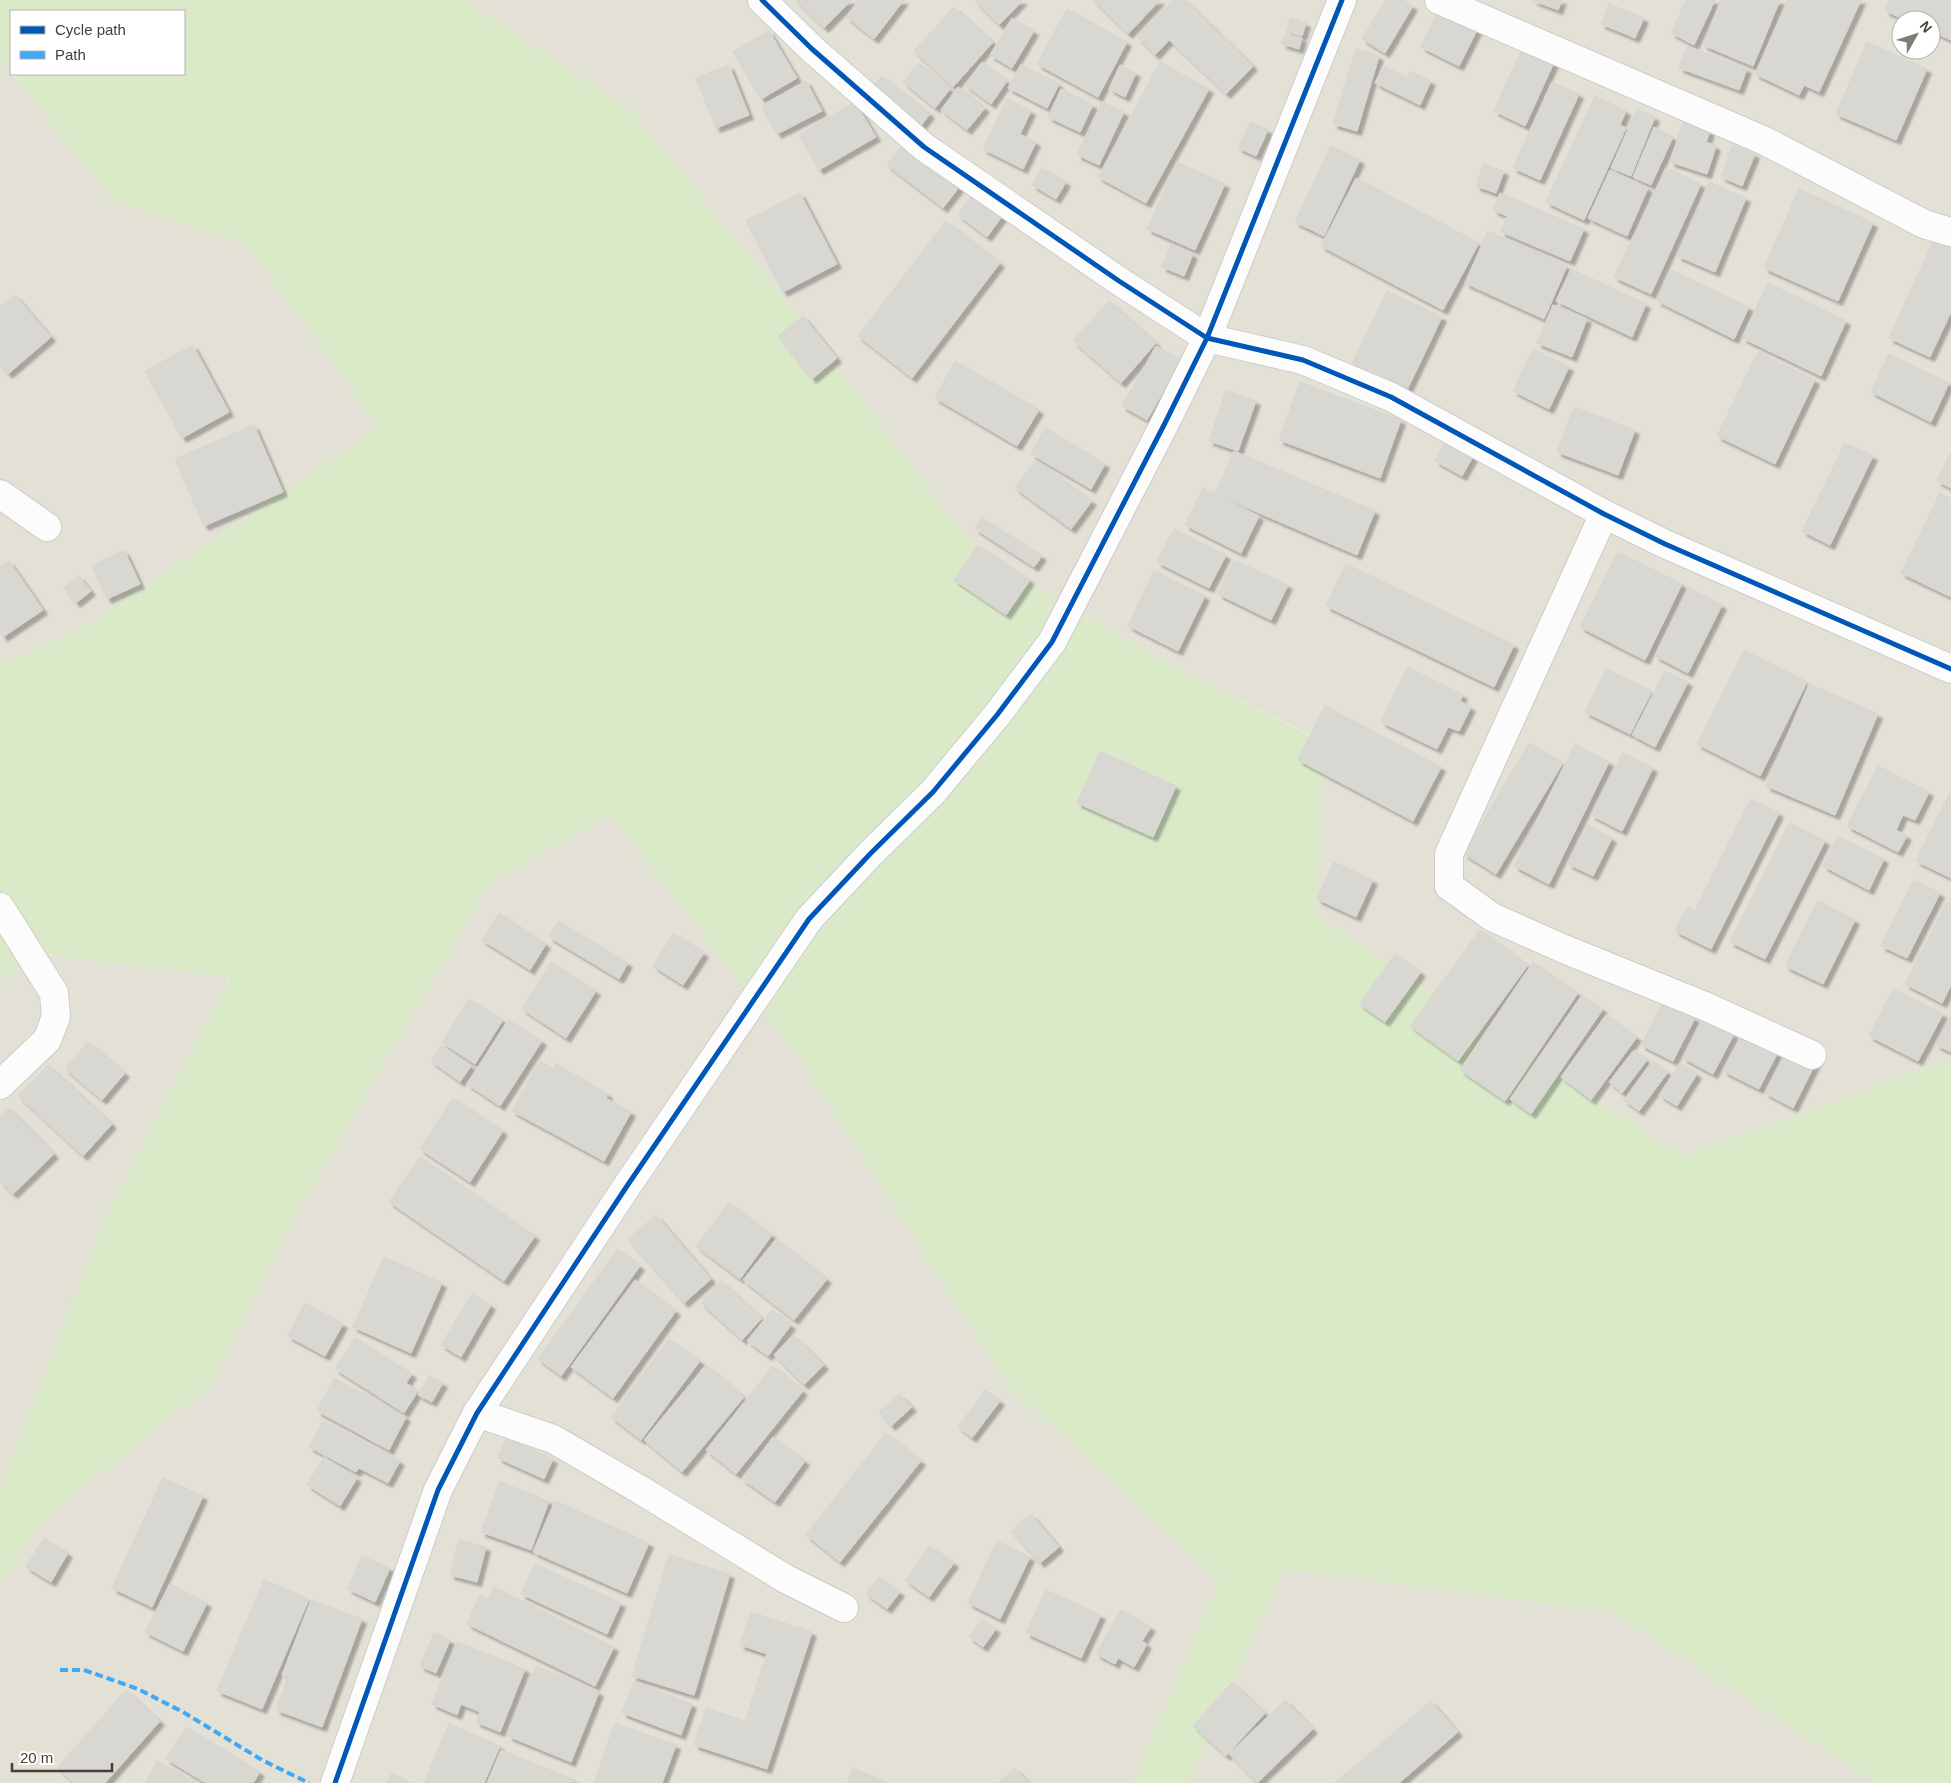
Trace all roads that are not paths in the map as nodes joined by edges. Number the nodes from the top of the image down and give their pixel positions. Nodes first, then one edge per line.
1 (762, 0) edge
2 (1342, 0) edge
3 (1439, 0) edge
4 (1951, 232) edge
5 (1206, 338) junction
6 (0, 494) edge
7 (1604, 514) junction
8 (47, 527) dead end
9 (1951, 669) edge
10 (0, 907) edge
11 (1812, 1055) dead end
12 (0, 1085) edge
13 (476, 1413) junction
14 (844, 1608) dead end
15 (335, 1783) edge

1 - 5 street
2 - 5 street
3 - 4 street
5 - 7 street
5 - 13 street
6 - 8 street
7 - 9 street
7 - 11 street
10 - 12 street
13 - 14 street
13 - 15 street

